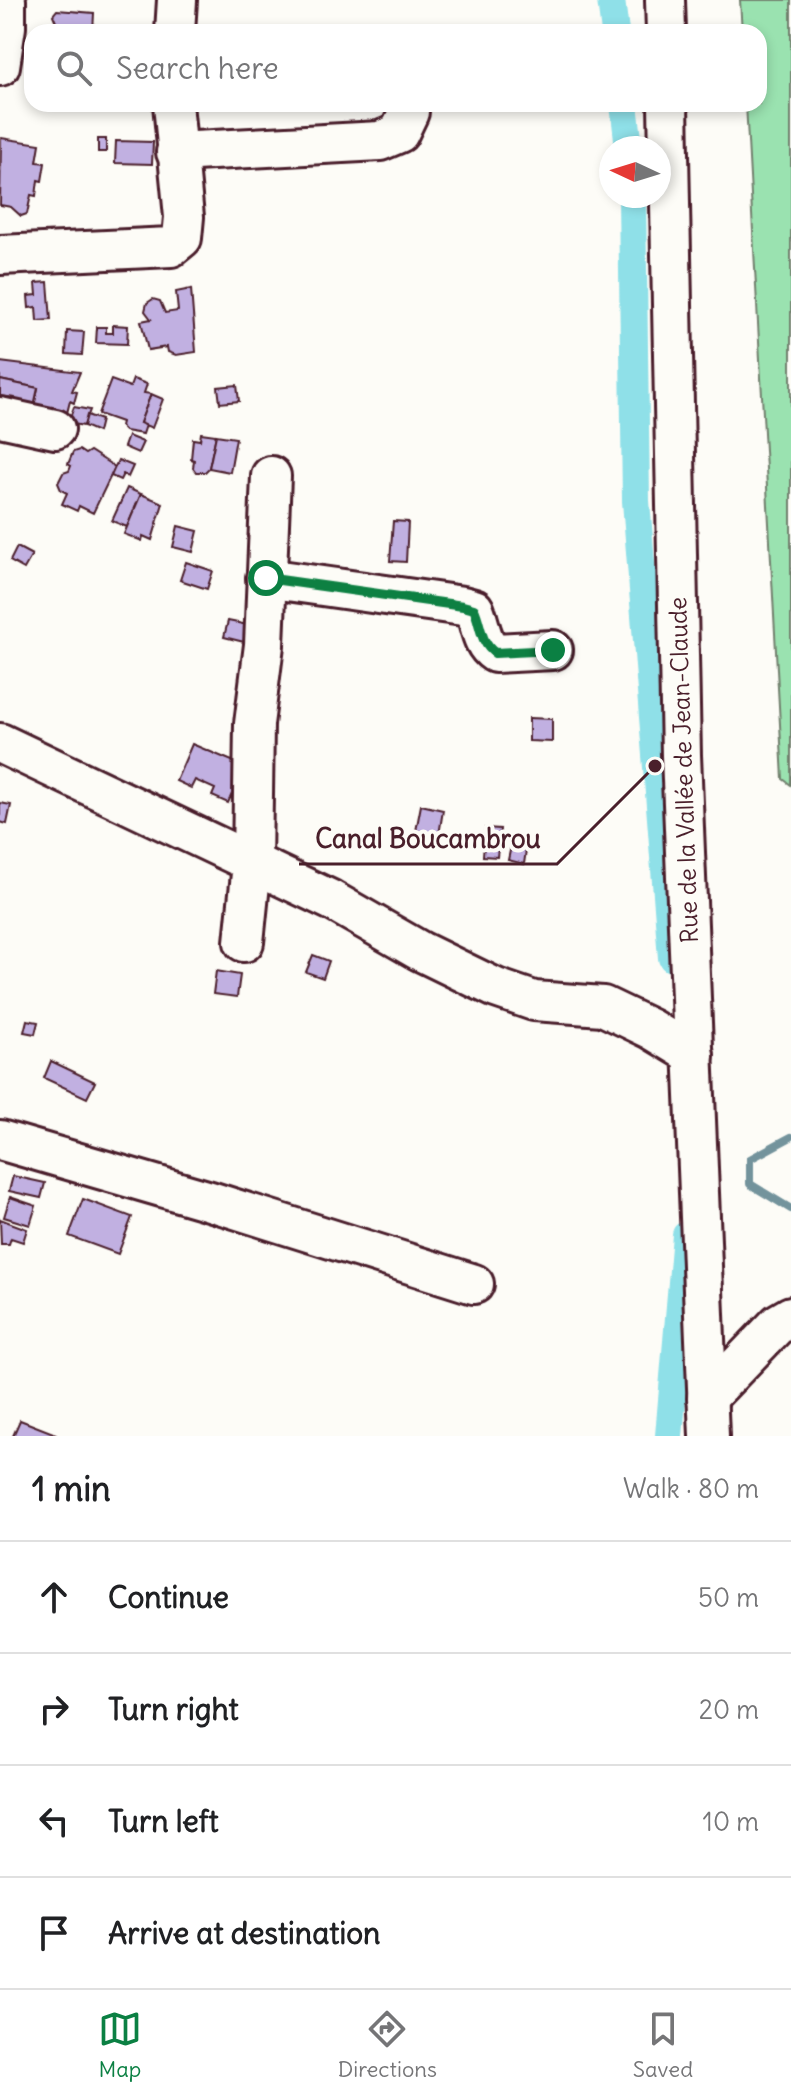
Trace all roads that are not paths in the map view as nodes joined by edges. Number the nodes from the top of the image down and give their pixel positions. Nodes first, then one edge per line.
1 (6, 0) edge
2 (177, 0) edge
3 (665, 0) edge
4 (176, 24) edge
5 (666, 24) edge
6 (0, 66) edge
7 (174, 112) edge
8 (409, 112) edge
9 (668, 112) edge
10 (176, 152) junction
11 (0, 255) edge
12 (0, 417) edge
13 (55, 429) dead end
14 (271, 476) dead end
15 (266, 578) junction
16 (553, 650) dead end
17 (0, 743) edge
18 (252, 864) junction
19 (244, 942) dead end
20 (694, 1055) junction
21 (0, 1140) edge
22 (474, 1284) dead end
23 (791, 1316) edge
24 (707, 1398) junction
25 (709, 1436) edge

1 - 6 street
2 - 4 street
3 - 5 street
7 - 10 street
8 - 10 street
9 - 20 street, Rue de la Vallée de Jean-Claude
10 - 11 street
12 - 13 street
14 - 15 street
15 - 16 street
15 - 18 street
17 - 18 street
18 - 19 street
18 - 20 street
20 - 24 street, Rue de la Vallée de Jean-Claude
21 - 22 street
23 - 24 street
24 - 25 street, Rue de la Vallée de Jean-Claude

